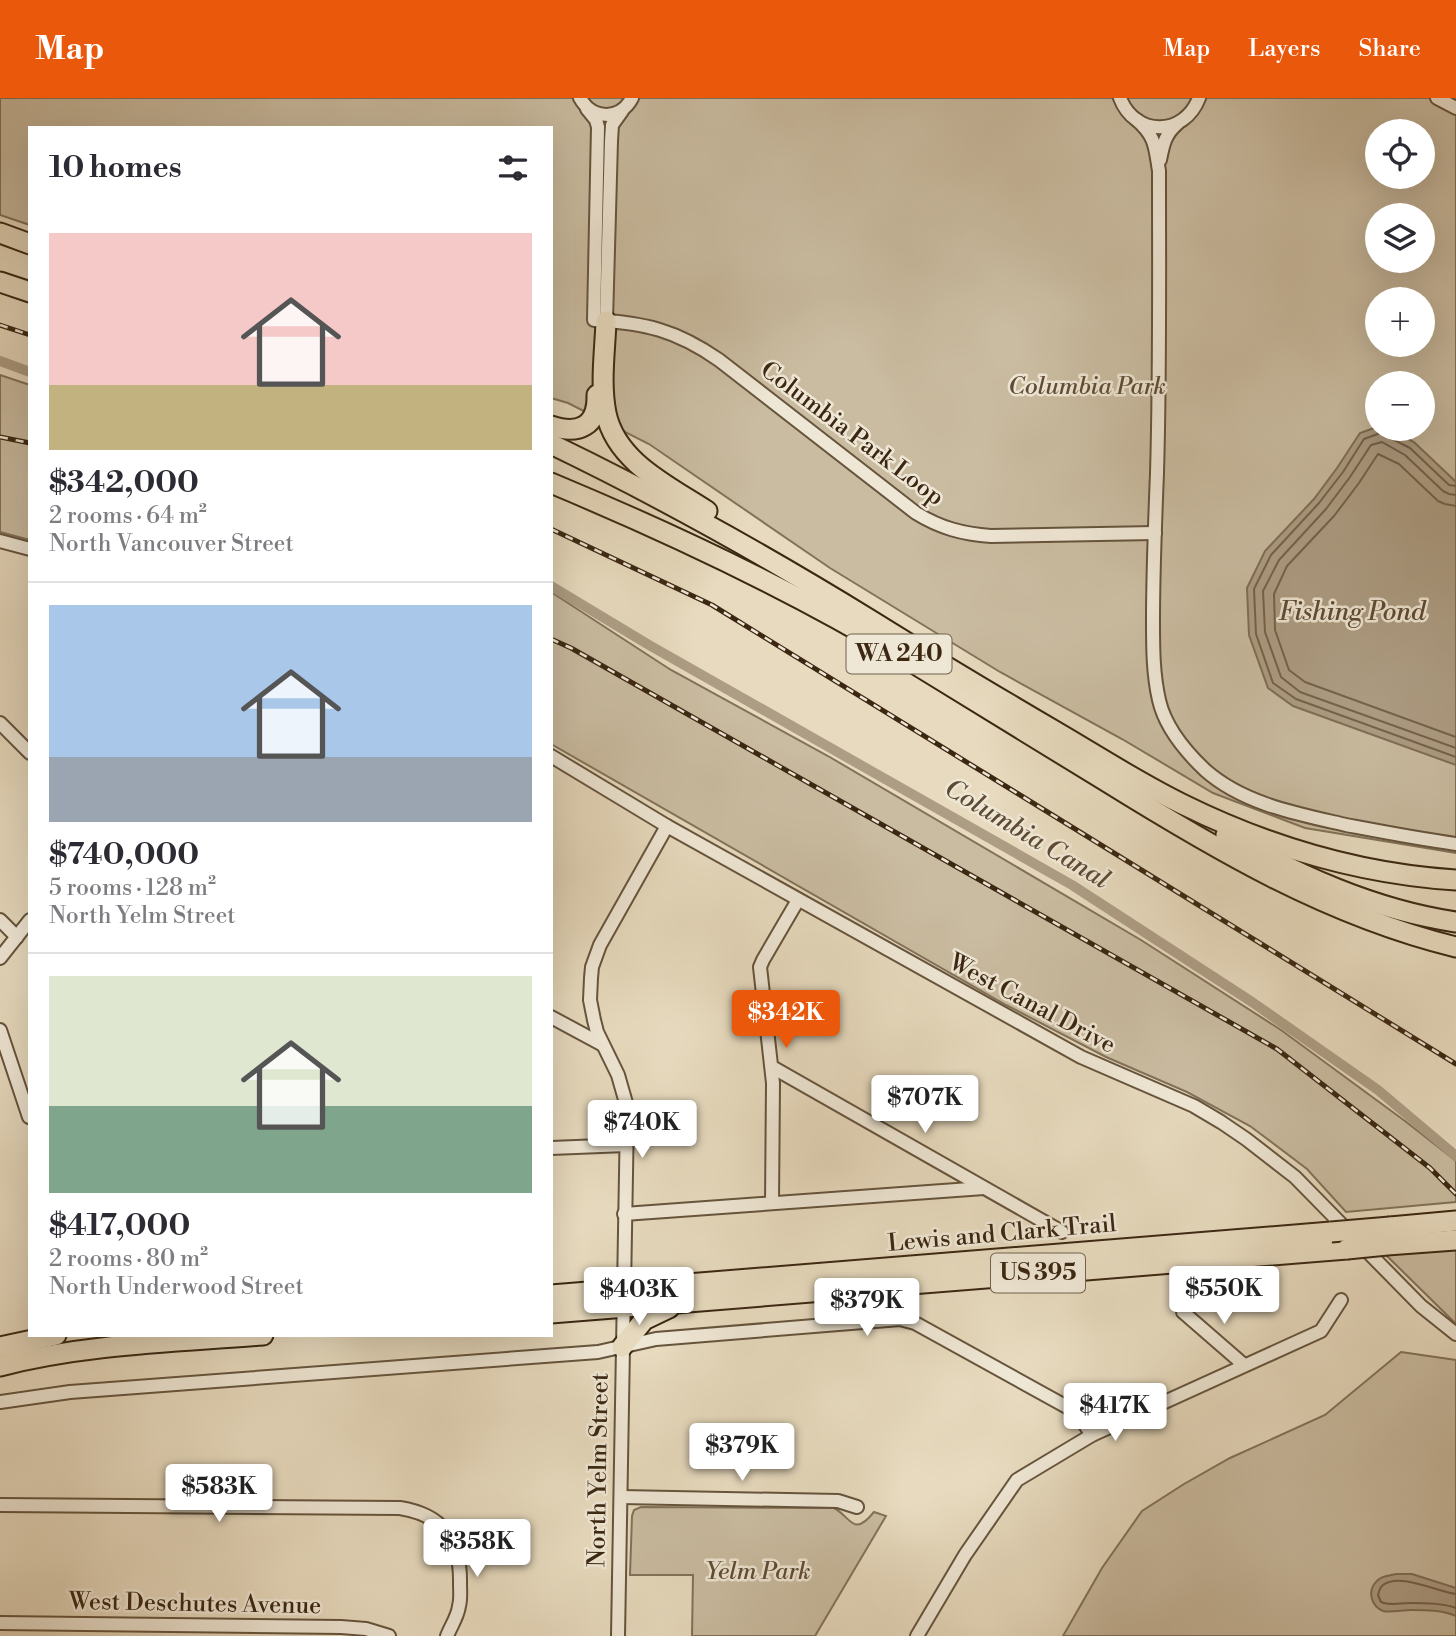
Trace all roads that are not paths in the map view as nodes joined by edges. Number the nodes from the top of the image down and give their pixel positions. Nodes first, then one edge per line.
1 (1110, 98) edge
2 (1120, 98) edge
3 (1437, 98) edge
4 (1200, 101) edge
5 (631, 102) edge
6 (583, 104) edge
7 (1456, 108) edge
8 (1132, 116) junction
9 (1181, 121) junction
10 (1159, 171) junction
11 (0, 233) edge
12 (28, 243) edge
13 (0, 282) edge
14 (28, 291) edge
15 (600, 321) junction
16 (553, 427) edge
17 (553, 445) edge
18 (553, 484) edge
19 (1155, 533) junction
20 (0, 541) edge
21 (28, 548) edge
22 (838, 600) junction
23 (0, 723) edge
24 (28, 751) edge
25 (553, 757) edge
26 (1133, 777) junction
27 (667, 825) junction
28 (1456, 844) edge
29 (1230, 856) junction
30 (1456, 880) edge
31 (798, 900) junction
32 (0, 920) edge
33 (1456, 922) edge
34 (28, 923) edge
35 (1456, 936) edge
36 (18, 937) junction
37 (1456, 947) edge
38 (0, 958) edge
39 (553, 1018) edge
40 (0, 1030) edge
41 (603, 1045) junction
42 (772, 1067) junction
43 (28, 1114) edge
44 (626, 1145) junction
45 (553, 1148) edge
46 (984, 1188) junction
47 (772, 1203) junction
48 (624, 1214) junction
49 (1455, 1226) edge
50 (1062, 1232) dead end
51 (1388, 1236) junction
52 (553, 1295) edge
53 (623, 1298) junction
54 (1341, 1300) dead end
55 (683, 1302) junction
56 (553, 1312) edge
57 (1183, 1312) dead end
58 (1456, 1335) edge
59 (48, 1337) edge
60 (239, 1337) edge
61 (0, 1347) edge
62 (622, 1347) junction
63 (1244, 1365) junction
64 (0, 1366) edge
65 (0, 1402) edge
66 (1092, 1435) junction
67 (621, 1497) junction
68 (0, 1505) edge
69 (856, 1507) dead end
70 (0, 1623) edge
71 (389, 1636) edge
72 (447, 1636) edge
73 (618, 1636) edge
74 (917, 1636) edge

1 - 8 street
2 - 8 street
3 - 7 street
4 - 9 street
5 - 6 street
5 - 15 street
6 - 15 street
8 - 9 street
8 - 10 street
9 - 10 street
10 - 19 street
11 - 12 highway
13 - 14 highway
15 - 16 highway
15 - 19 street, Columbia Park Loop
15 - 22 highway
17 - 22 highway, WA 240
18 - 29 highway, WA 240
19 - 28 street
20 - 21 street
22 - 26 highway, WA 240
23 - 24 street
25 - 27 street, West Canal Drive
26 - 30 highway, WA 240
26 - 33 highway
27 - 31 street, West Canal Drive
27 - 41 street, North Yelm Street
29 - 35 highway
29 - 37 highway, WA 240
31 - 42 street
31 - 58 street, West Canal Drive
32 - 36 street
34 - 36 street
36 - 38 street
39 - 41 street
40 - 43 street
41 - 44 street, North Yelm Street
42 - 46 street
42 - 47 street
44 - 45 street
44 - 48 street, North Yelm Street
46 - 47 street
46 - 50 street
47 - 48 street
48 - 53 street, North Yelm Street
49 - 51 highway, Lewis and Clark Trail / US 395
51 - 53 highway, Lewis and Clark Trail / US 395, bridge
51 - 55 highway, Lewis and Clark Trail / US 395, bridge
52 - 53 highway, Lewis and Clark Trail / US 395
53 - 55 highway, Lewis and Clark Trail / US 395
53 - 56 highway, Lewis and Clark Trail / US 395
53 - 62 street, North Yelm Street
54 - 63 street
55 - 62 highway
57 - 63 street
59 - 61 highway
60 - 64 highway
62 - 65 street
62 - 66 street
62 - 67 street, North Yelm Street
63 - 66 street
66 - 74 street
67 - 69 street
67 - 73 street, North Yelm Street
68 - 72 street
70 - 71 street, West Deschutes Avenue

